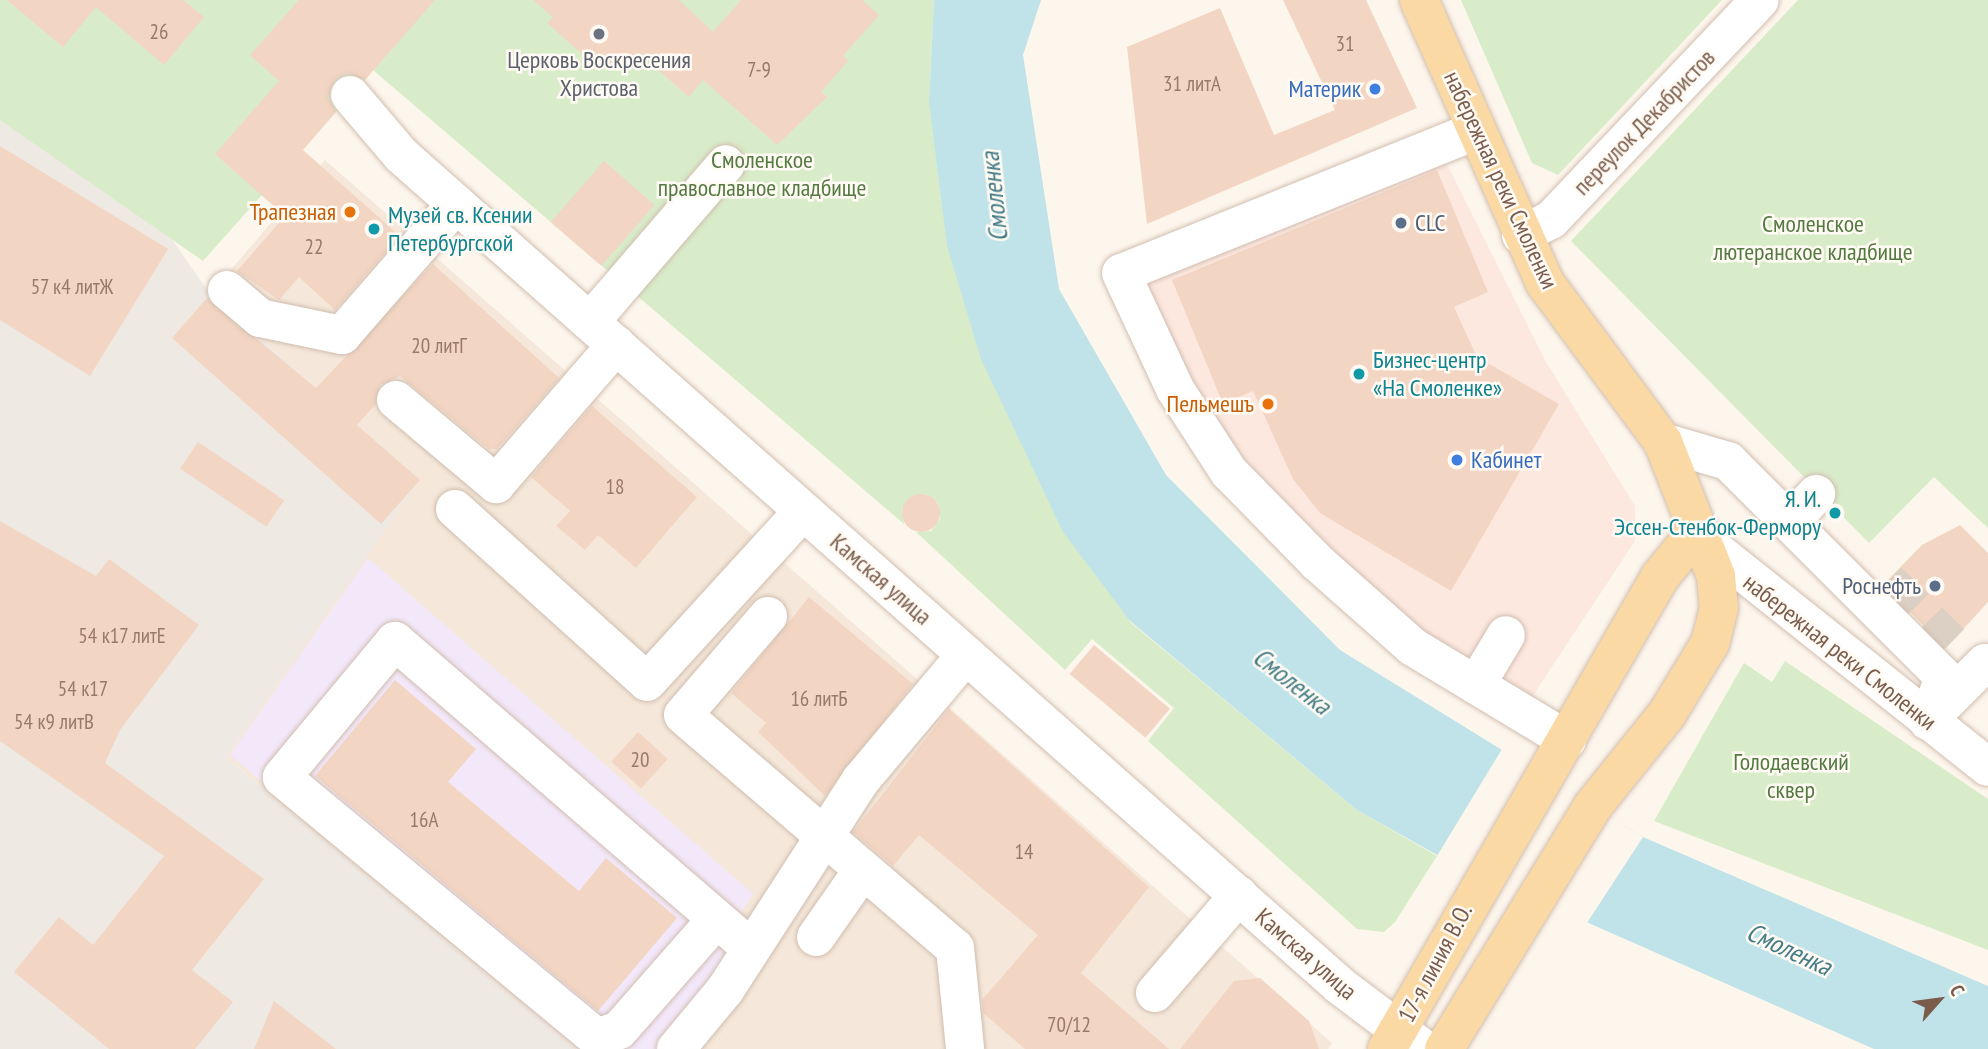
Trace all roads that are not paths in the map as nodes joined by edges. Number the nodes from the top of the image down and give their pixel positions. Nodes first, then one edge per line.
1 (1419, 0) edge
2 (1760, 0) edge
3 (350, 95) dead end
4 (1475, 131) junction
5 (726, 164) dead end
6 (456, 204) junction
7 (1521, 235) junction
8 (227, 290) dead end
9 (603, 334) junction
10 (396, 400) dead end
11 (1663, 442) junction
12 (456, 509) dead end
13 (803, 511) junction
14 (1695, 534) junction
15 (768, 616) dead end
16 (1506, 635) dead end
17 (966, 655) junction
18 (1985, 663) dead end
19 (1476, 685) junction
20 (1928, 721) junction
21 (1567, 740) junction
22 (1988, 767) edge
23 (822, 838) junction
24 (862, 871) junction
25 (1239, 895) junction
26 (714, 922) junction
27 (816, 937) dead end
28 (750, 947) junction
29 (1154, 993) dead end
30 (1403, 1042) edge
31 (676, 1049) edge
32 (965, 1049) edge
33 (1444, 1049) edge

1 - 4 main road, набережная реки Смоленки
2 - 7 street, переулок Декабристов
3 - 6 street, Камская улица
4 - 7 main road, набережная реки Смоленки
4 - 19 street
5 - 9 street
6 - 8 street
6 - 9 street, Камская улица
7 - 11 main road, набережная реки Смоленки
9 - 10 street
9 - 13 street, Камская улица
11 - 14 main road, набережная реки Смоленки
11 - 20 street
12 - 13 street
13 - 17 street, Камская улица
14 - 20 street, набережная реки Смоленки
14 - 21 main road
14 - 33 main road, набережная реки Смоленки
15 - 23 street
16 - 19 street
17 - 23 street
17 - 25 street, Камская улица
18 - 20 street
19 - 21 street
20 - 22 street, набережная реки Смоленки
21 - 30 main road, 17-я линия В.О.
23 - 24 street
23 - 28 street
24 - 27 street
24 - 32 street
25 - 29 street
25 - 30 street, Камская улица
26 - 26 street
26 - 28 street
28 - 31 street

